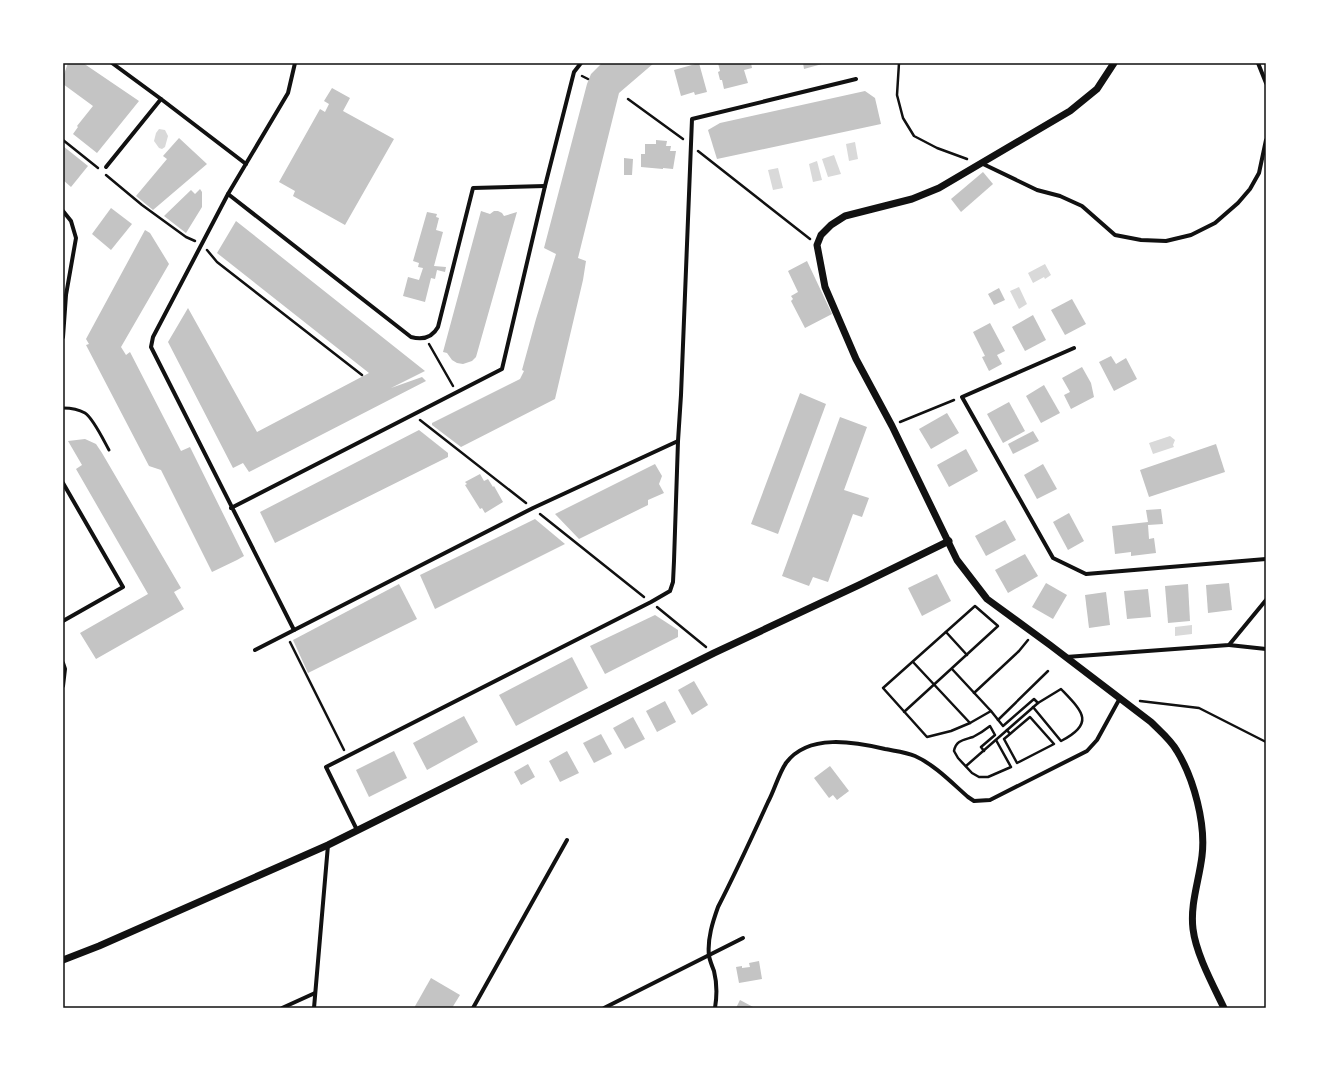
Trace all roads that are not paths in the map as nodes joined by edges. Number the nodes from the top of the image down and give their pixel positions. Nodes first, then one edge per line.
1 (112, 63) edge
2 (295, 63) edge
3 (581, 63) edge
4 (1114, 63) edge
5 (1258, 63) edge
6 (856, 79) dead end
7 (1266, 83) edge
8 (161, 99) junction
9 (1266, 140) edge
10 (981, 163) junction
11 (246, 164) junction
12 (106, 167) dead end
13 (545, 186) junction
14 (228, 194) junction
15 (63, 212) edge
16 (63, 337) edge
17 (1074, 348) dead end
18 (63, 408) edge
19 (678, 441) junction
20 (109, 450) dead end
21 (63, 483) edge
22 (231, 508) junction
23 (949, 541) junction
24 (1266, 559) edge
25 (1266, 600) edge
26 (63, 621) edge
27 (294, 630) junction
28 (1229, 645) junction
29 (1266, 649) edge
30 (255, 650) dead end
31 (1066, 656) junction
32 (63, 663) edge
33 (63, 686) edge
34 (1120, 698) junction
35 (357, 830) junction
36 (567, 840) dead end
37 (328, 845) junction
38 (743, 938) dead end
39 (709, 956) junction
40 (63, 960) edge
41 (315, 993) junction
42 (282, 1008) edge
43 (314, 1008) edge
44 (473, 1008) edge
45 (604, 1008) edge
46 (715, 1008) edge
47 (1224, 1008) edge

1 - 8 street
2 - 11 street
3 - 13 street
4 - 10 street
5 - 7 street
6 - 19 street
8 - 11 street
8 - 12 street
9 - 10 street
10 - 23 street
11 - 14 street
13 - 14 street
13 - 22 street
14 - 22 street
15 - 16 street
17 - 24 street
18 - 20 lane
19 - 27 street
19 - 35 street
21 - 26 street
22 - 27 street
23 - 31 street
23 - 35 street
25 - 28 street
27 - 30 street
28 - 29 street
28 - 31 street
31 - 34 street
32 - 33 street
34 - 39 street
34 - 47 street
35 - 37 street
36 - 44 street
37 - 40 street
37 - 41 street
38 - 39 street
39 - 45 street
39 - 46 street
41 - 42 street
41 - 43 street

